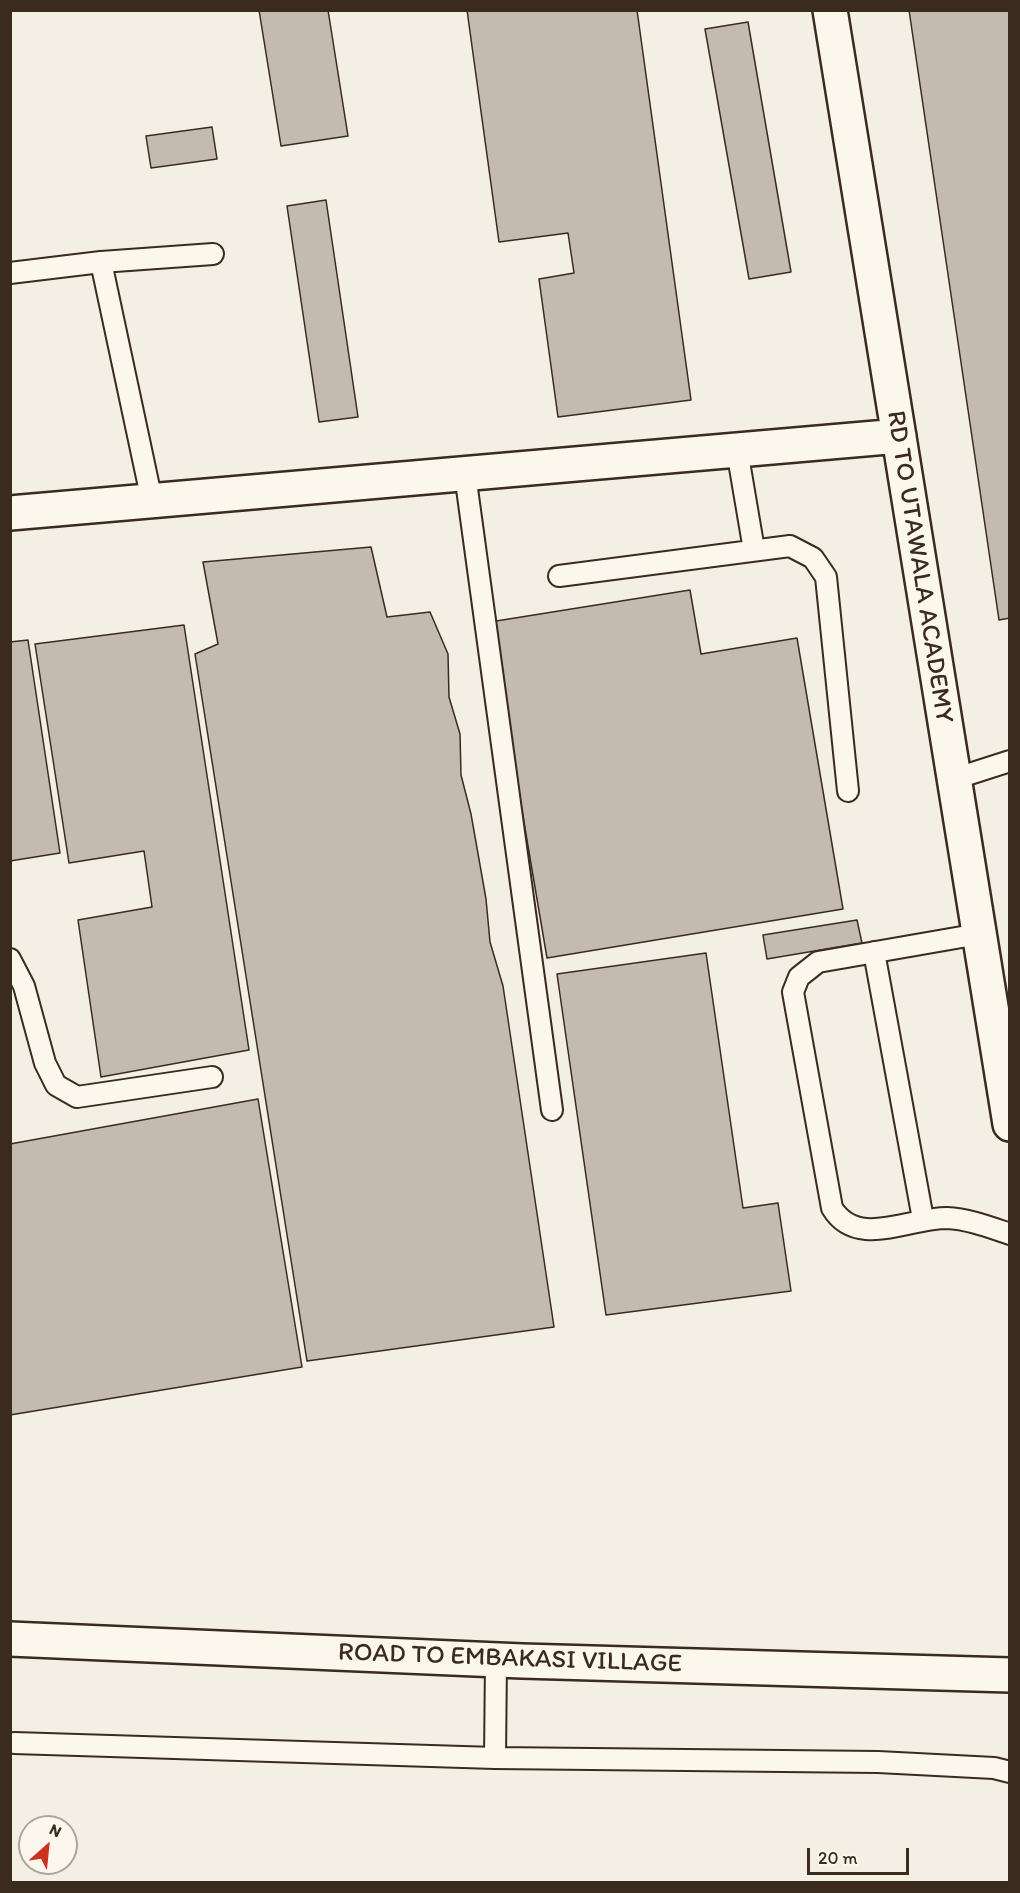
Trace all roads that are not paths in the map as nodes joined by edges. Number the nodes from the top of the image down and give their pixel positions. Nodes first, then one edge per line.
1 (830, 10) edge
2 (213, 254) dead end
3 (100, 262) junction
4 (10, 273) edge
5 (898, 436) junction
6 (737, 450) junction
7 (465, 474) junction
8 (152, 501) junction
9 (10, 513) edge
10 (754, 550) junction
11 (559, 576) dead end
12 (1010, 761) edge
13 (954, 779) junction
14 (848, 791) dead end
15 (979, 934) junction
16 (874, 952) junction
17 (10, 959) edge
18 (1004, 1049) edge
19 (212, 1077) dead end
20 (552, 1110) dead end
21 (1010, 1124) edge
22 (923, 1219) junction
23 (1010, 1234) edge
24 (10, 1638) edge
25 (496, 1660) junction
26 (1010, 1674) edge
27 (14, 1743) dead end
28 (495, 1758) junction
29 (1010, 1772) edge

1 - 5 street, RD TO UTAWALA ACADEMY
2 - 3 lane
3 - 4 lane
3 - 8 lane
5 - 6 street
5 - 13 street, RD TO UTAWALA ACADEMY
6 - 7 street
6 - 10 lane
7 - 8 street
7 - 20 lane
8 - 9 street
10 - 11 lane
10 - 14 lane
12 - 13 lane
13 - 15 street, RD TO UTAWALA ACADEMY
15 - 16 lane
15 - 18 street, RD TO UTAWALA ACADEMY
16 - 22 lane
16 - 22 lane
17 - 19 lane
18 - 21 street, RD TO UTAWALA ACADEMY
22 - 23 lane
24 - 25 street, ROAD TO EMBAKASI VILLAGE
25 - 26 street, ROAD TO EMBAKASI VILLAGE
25 - 28 lane
27 - 28 lane
28 - 29 lane

